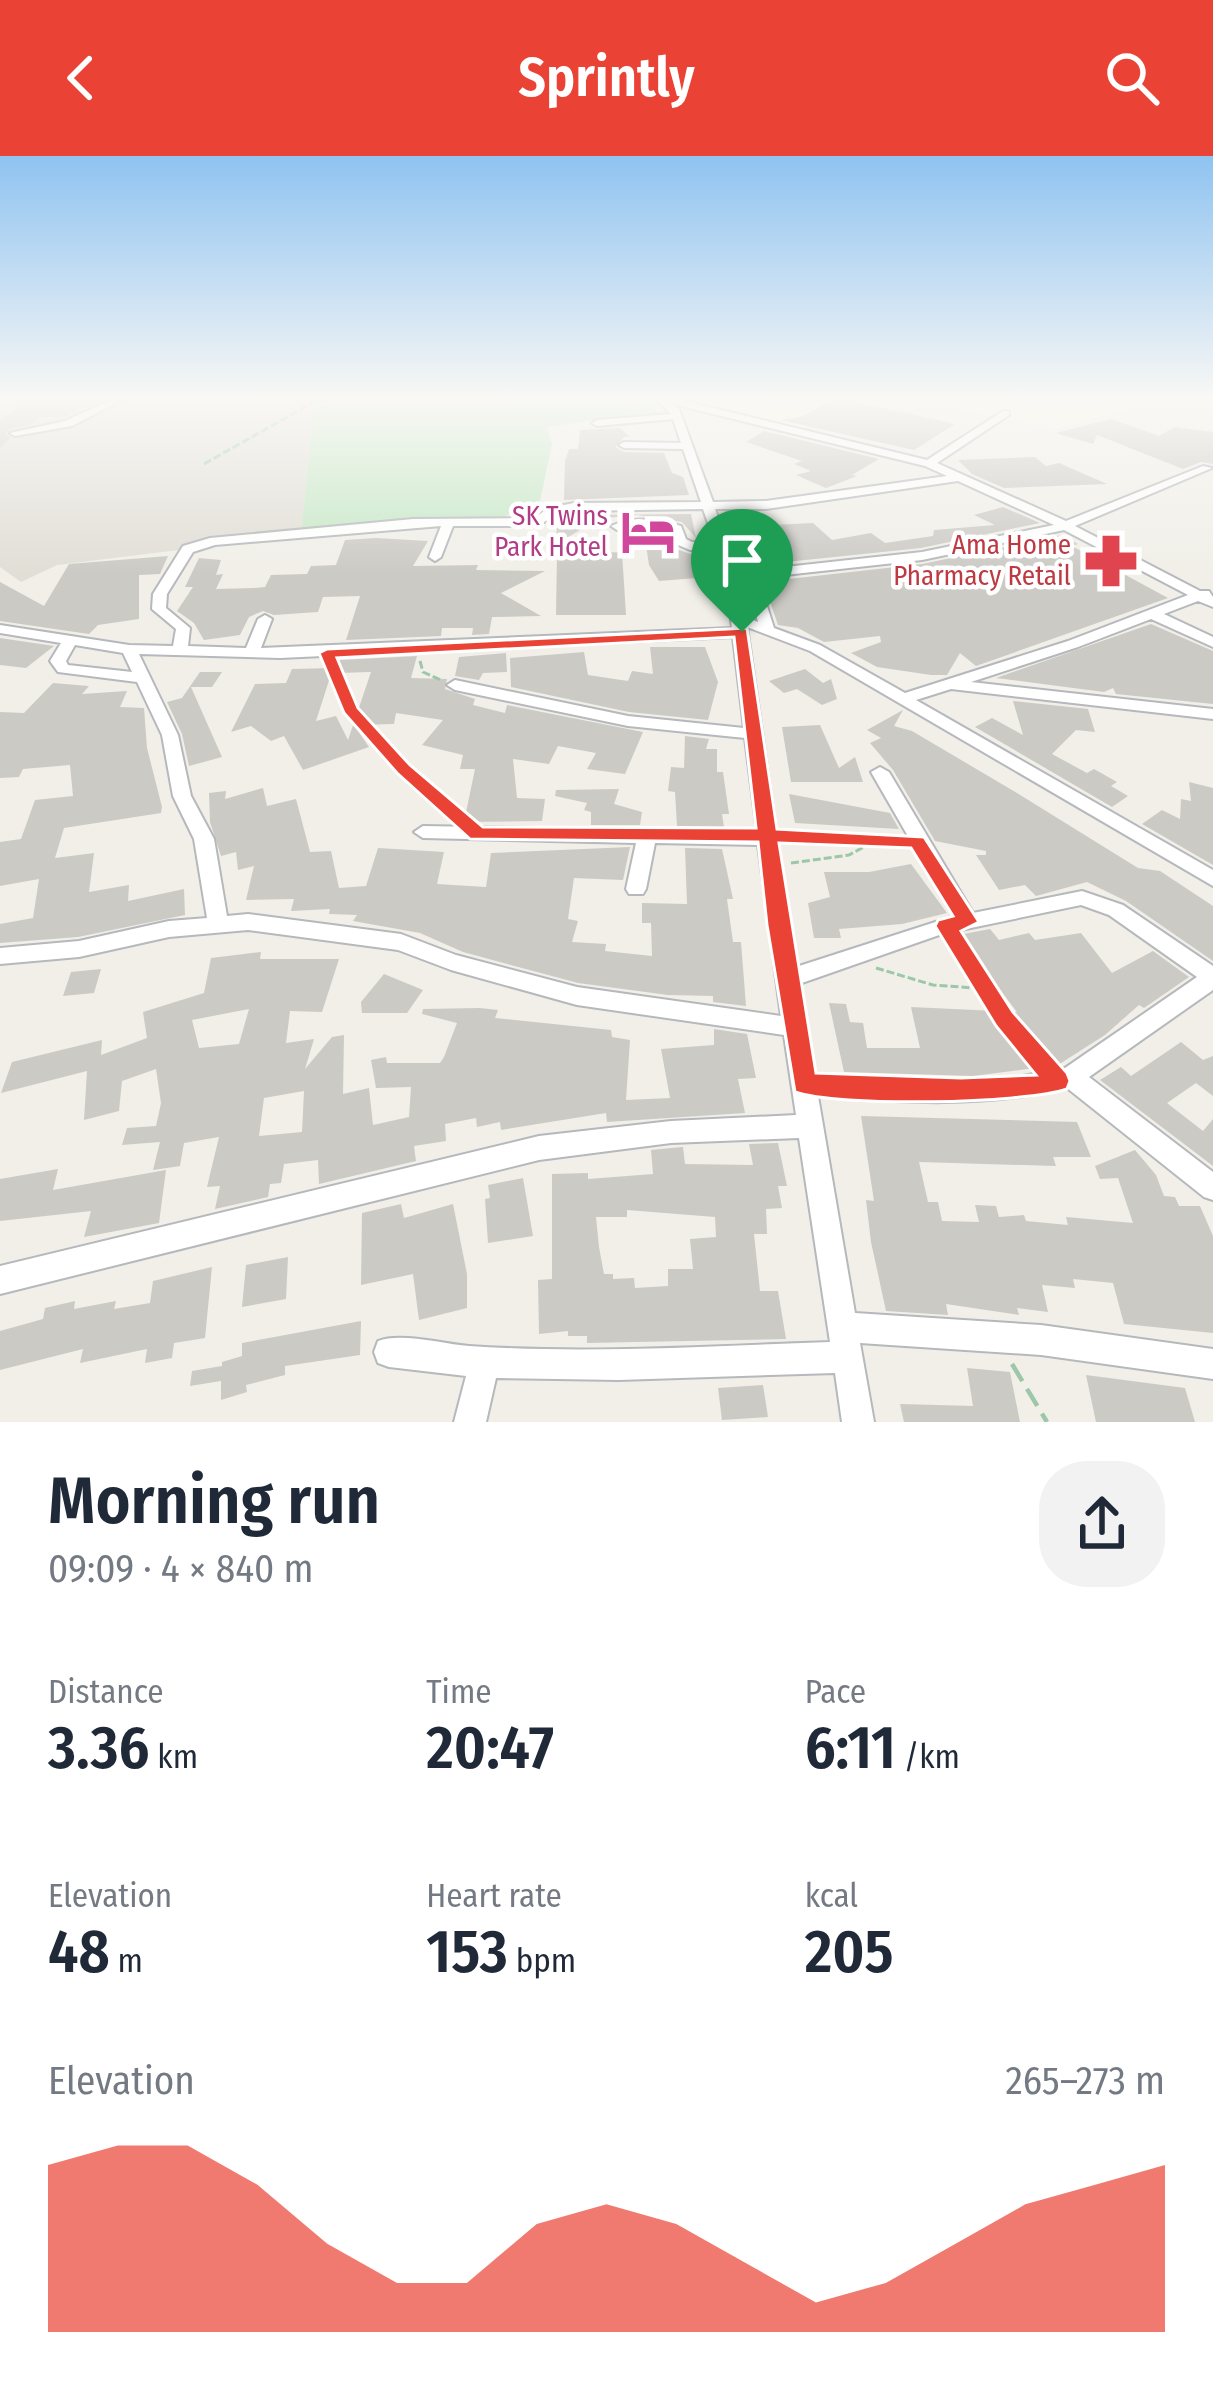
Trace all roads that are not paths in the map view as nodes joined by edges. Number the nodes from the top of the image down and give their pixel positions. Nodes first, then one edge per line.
1 (691, 456) edge
2 (894, 456) edge
3 (941, 456) edge
4 (929, 464) junction
5 (1207, 468) dead end
6 (961, 478) junction
7 (709, 506) junction
8 (448, 523) junction
9 (617, 526) dead end
10 (1065, 526) junction
11 (722, 547) junction
12 (435, 557) dead end
13 (734, 582) junction
14 (1213, 590) edge
15 (1197, 596) junction
16 (1213, 603) edge
17 (1154, 615) junction
18 (266, 619) dead end
19 (741, 626) junction
20 (767, 627) junction
21 (0, 629) edge
22 (70, 640) junction
23 (1213, 644) edge
24 (129, 649) junction
25 (180, 649) junction
26 (252, 651) junction
27 (865, 676) junction
28 (142, 678) junction
29 (455, 685) road end
30 (944, 687) junction
31 (903, 699) junction
32 (1213, 714) edge
33 (754, 734) junction
34 (880, 772) dead end
35 (422, 832) dead end
36 (647, 837) junction
37 (767, 837) junction
38 (1213, 879) edge
39 (636, 889) dead end
40 (218, 922) junction
41 (957, 924) junction
42 (0, 956) edge
43 (1213, 977) edge
44 (787, 979) junction
45 (796, 1027) junction
46 (1064, 1079) junction
47 (804, 1084) junction
48 (812, 1126) junction
49 (1213, 1188) edge
50 (0, 1280) edge
51 (847, 1342) junction
52 (389, 1352) dead end
53 (1213, 1364) edge
54 (484, 1365) junction
55 (470, 1422) edge
56 (858, 1422) edge

1 - 7 street
2 - 4 street
3 - 4 street
4 - 6 street
5 - 10 street
6 - 7 street
6 - 10 street
7 - 8 street
7 - 11 street
8 - 12 street
8 - 25 street
9 - 11 street
10 - 13 street
10 - 15 street
11 - 13 street
13 - 19 street
13 - 20 street
14 - 15 street
15 - 16 street
15 - 17 street
17 - 23 street
17 - 30 street
18 - 26 street
19 - 20 street
19 - 26 street
19 - 33 street
20 - 27 street
21 - 22 street
22 - 24 street
22 - 28 street
24 - 25 street
24 - 28 street
25 - 26 street
27 - 30 street
27 - 31 street
28 - 40 street
29 - 33 street
30 - 31 street
30 - 32 street
31 - 38 street
33 - 37 street
34 - 41 street
35 - 36 street
36 - 37 street
36 - 39 street
37 - 44 street
40 - 42 street
40 - 45 street
41 - 43 street
41 - 44 street
43 - 46 street
44 - 45 street
45 - 47 street
46 - 47 street
46 - 49 street
47 - 48 street
48 - 50 street
48 - 51 street
51 - 53 street
51 - 54 street
51 - 56 street
52 - 54 street
54 - 55 street

